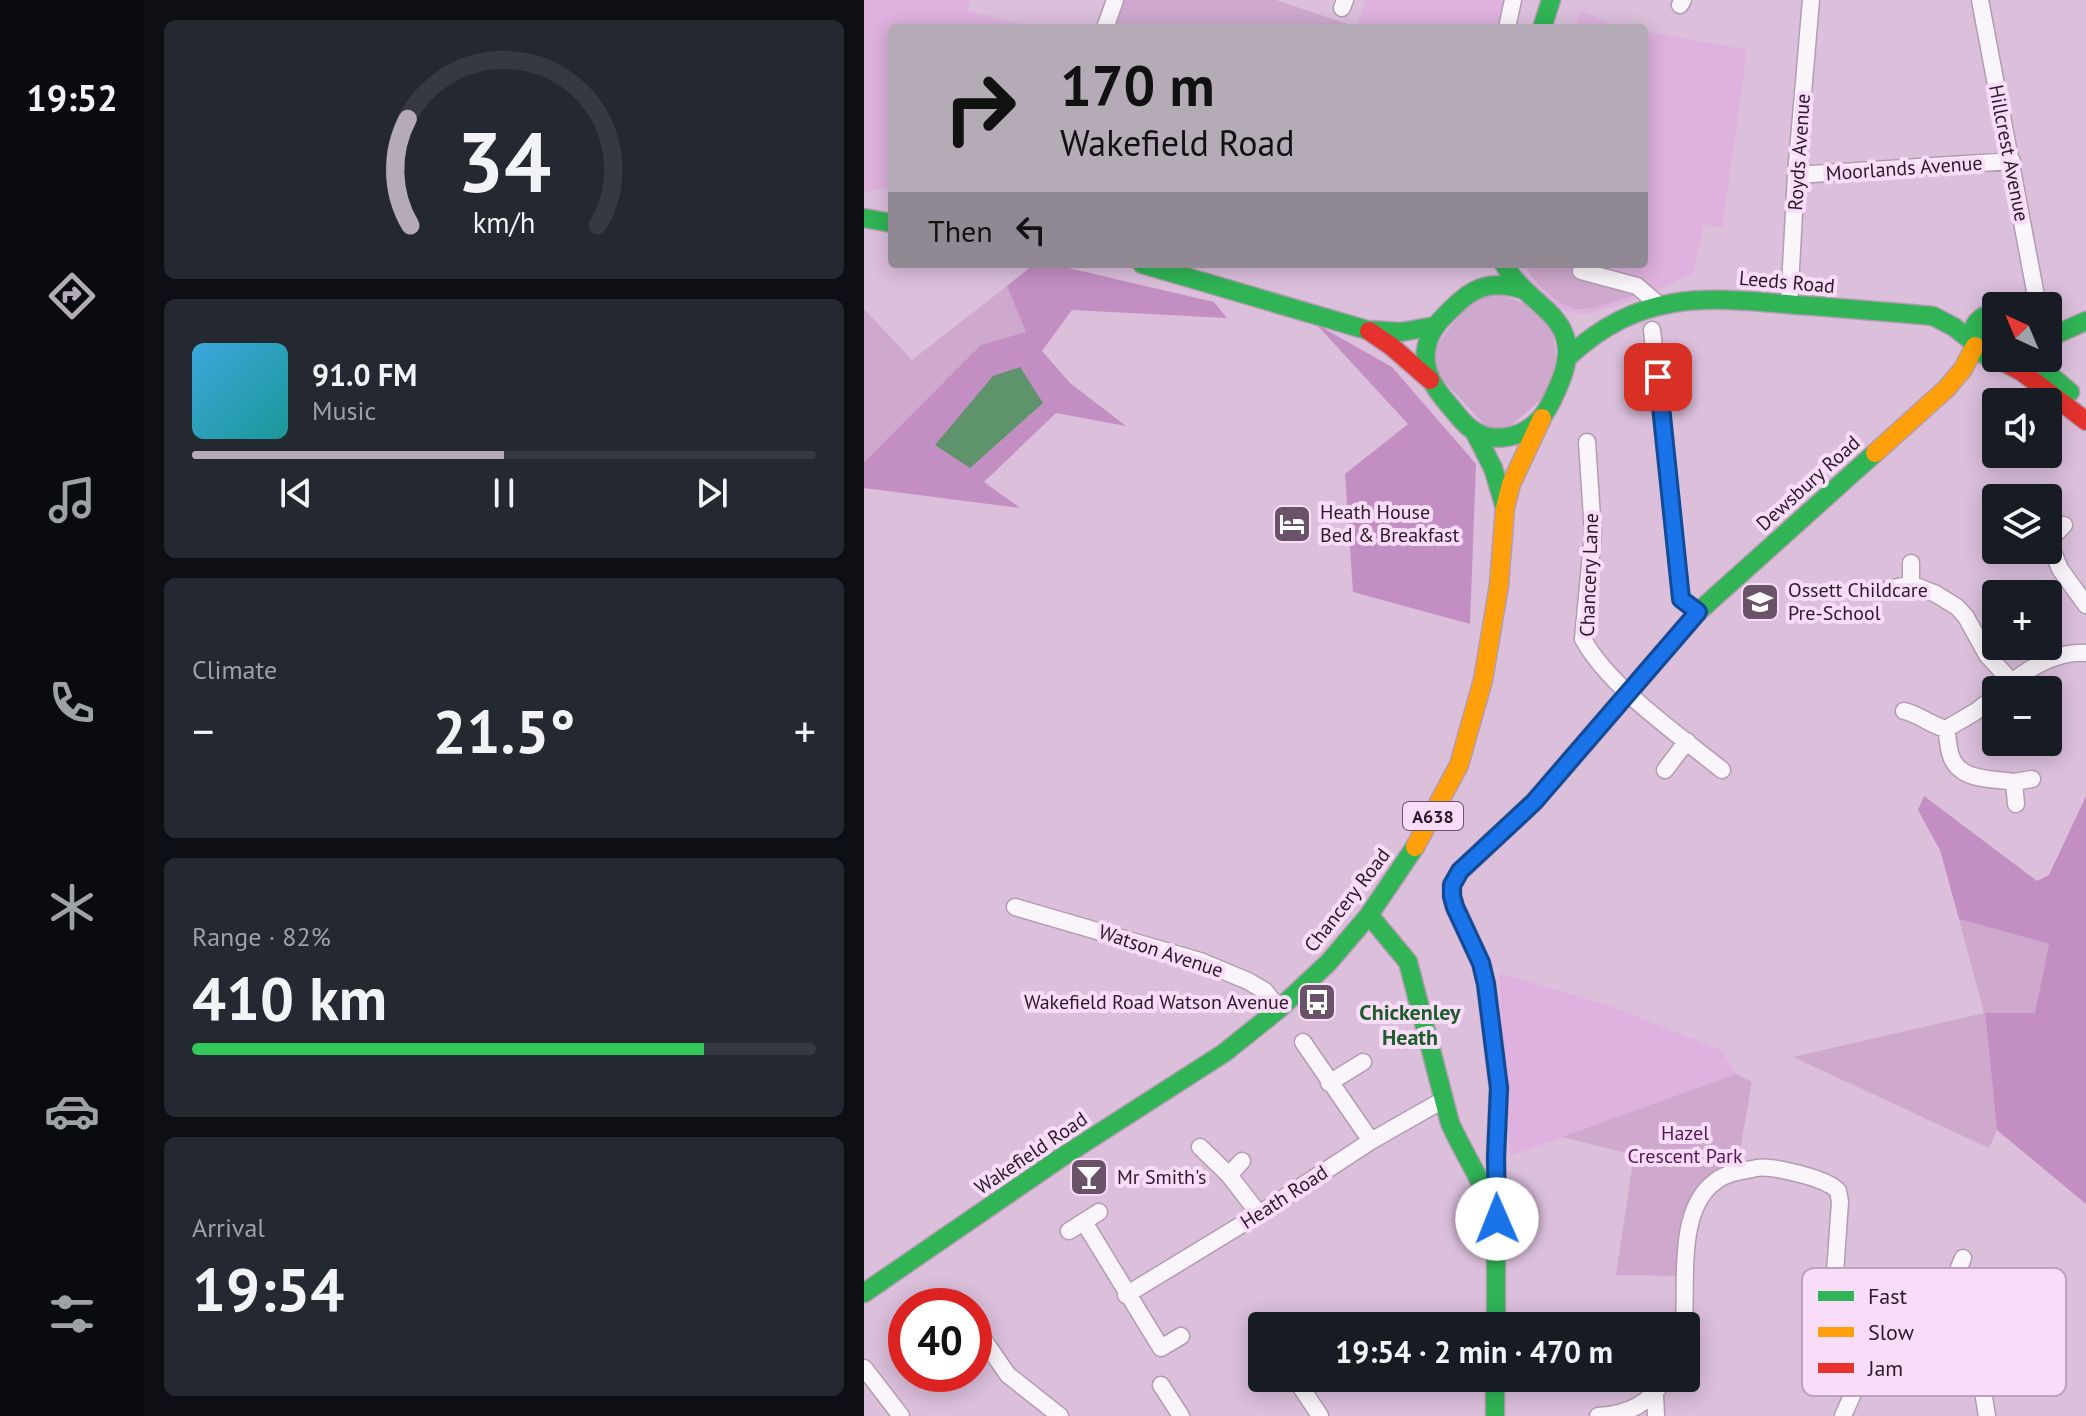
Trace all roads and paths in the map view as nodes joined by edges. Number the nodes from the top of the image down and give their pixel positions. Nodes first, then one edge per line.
1 (1115, 0) edge
2 (1513, 0) edge
3 (1811, 0) edge
4 (1980, 0) edge
5 (1561, 7) edge
6 (1106, 24) edge
7 (1508, 24) edge
8 (1546, 24) edge
9 (2012, 161) junction
10 (1796, 175) junction
11 (864, 218) edge
12 (888, 222) edge
13 (1156, 268) edge
14 (1505, 268) edge
15 (1581, 271) dead end
16 (1469, 276) dead end
17 (1521, 289) junction
18 (2035, 292) edge
19 (1460, 301) junction
20 (1659, 305) junction
21 (1789, 305) junction
22 (1982, 313) edge
23 (1911, 314) junction
24 (1552, 315) junction
25 (2062, 317) edge
26 (2086, 318) edge
27 (1982, 320) edge
28 (1610, 322) junction
29 (1435, 326) junction
30 (1367, 330) junction
31 (1652, 330) dead end
32 (2062, 331) edge
33 (1974, 344) junction
34 (1982, 354) edge
35 (1568, 357) junction
36 (1982, 369) edge
37 (2022, 372) edge
38 (2048, 372) edge
39 (1430, 380) junction
40 (1947, 388) junction
41 (2086, 406) edge
42 (1542, 418) junction
43 (2086, 421) edge
44 (1474, 431) junction
45 (1587, 442) dead end
46 (1505, 508) junction
47 (1911, 563) dead end
48 (2058, 564) edge
49 (1911, 584) junction
50 (1889, 589) dead end
51 (2086, 605) edge
52 (1698, 612) junction
53 (2086, 653) edge
54 (2001, 676) edge
55 (2024, 676) edge
56 (1628, 693) junction
57 (1982, 706) edge
58 (1904, 711) dead end
59 (1946, 729) junction
60 (1687, 741) junction
61 (1665, 770) dead end
62 (1722, 770) dead end
63 (2032, 779) dead end
64 (2014, 782) junction
65 (2016, 804) dead end
66 (1015, 907) dead end
67 (1369, 915) junction
68 (1279, 1009) junction
69 (1303, 1042) dead end
70 (1224, 1053) joint
71 (1363, 1062) dead end
72 (1329, 1083) junction
73 (1443, 1100) junction
74 (1371, 1141) junction
75 (1200, 1147) dead end
76 (1496, 1157) junction
77 (1468, 1158) junction
78 (1242, 1161) dead end
79 (1229, 1175) junction
80 (1099, 1212) dead end
81 (1259, 1214) junction
82 (1497, 1219) junction
83 (1963, 1258) dead end
84 (1835, 1268) edge
85 (1959, 1268) edge
86 (864, 1293) edge
87 (1126, 1295) junction
88 (1496, 1312) edge
89 (1685, 1312) edge
90 (1181, 1336) dead end
91 (992, 1352) edge
92 (864, 1368) edge
93 (1161, 1385) dead end
94 (871, 1389) edge
95 (1304, 1392) edge
96 (1494, 1392) edge
97 (1655, 1394) joint
98 (1852, 1396) edge
99 (1984, 1396) edge
100 (1493, 1415) edge
101 (901, 1416) edge
102 (1060, 1416) edge
103 (1181, 1416) edge
104 (1320, 1416) edge
105 (1598, 1416) edge
106 (1616, 1416) edge
107 (1656, 1416) edge
108 (1843, 1416) edge
109 (1987, 1416) edge

1 - 6 street
2 - 7 street
3 - 10 street, Royds Avenue
4 - 9 street, Hillcrest Avenue
5 - 8 main road
9 - 10 street, Moorlands Avenue
9 - 18 street, Hillcrest Avenue
10 - 21 street, Royds Avenue
11 - 12 main road
13 - 30 main road
14 - 17 main road
15 - 20 street
16 - 19 main road
17 - 19 main road
17 - 24 main road
19 - 29 main road
20 - 21 main road, Leeds Road
20 - 28 main road, Leeds Road
21 - 23 main road, Leeds Road
22 - 23 main road, Leeds Road
23 - 33 main road, Leeds Road
24 - 28 main road, Leeds Road
24 - 35 main road
25 - 26 main road
26 - 32 main road
27 - 33 main road, Dewsbury Road
28 - 35 main road, Leeds Road
29 - 30 main road
29 - 39 main road
30 - 39 main road
31 - 52 street
33 - 34 main road, Leeds Road
33 - 40 main road, Dewsbury Road
35 - 42 main road, A638
36 - 40 main road, Dewsbury Road
37 - 43 main road, Leeds Road
38 - 41 main road
39 - 44 main road, A638
40 - 52 main road, Dewsbury Road
42 - 44 main road
42 - 46 main road, Chancery Road / A638
44 - 46 main road, Chancery Road / A638
45 - 56 street, Chancery Lane
46 - 67 main road, Chancery Road / A638
47 - 49 street
48 - 51 street
49 - 50 street
49 - 54 street
52 - 56 main road
53 - 55 street
56 - 60 street, Chancery Lane
56 - 76 main road
57 - 59 street
58 - 59 street
59 - 64 street
60 - 61 street
60 - 62 street, Chancery Lane
63 - 64 street
64 - 65 street
66 - 68 street, Watson Avenue
67 - 68 main road, Chancery Road / A638
67 - 73 main road
68 - 70 main road, Chancery Road / A638
69 - 72 street
70 - 86 main road, Wakefield Road / A638
71 - 72 street
72 - 74 street
73 - 74 street, Heath Road
73 - 77 main road
74 - 81 street, Heath Road
75 - 79 street
76 - 77 main road
76 - 82 main road
77 - 82 main road
78 - 79 street
79 - 81 street
80 - 87 street
81 - 87 street, Heath Road
82 - 88 main road
83 - 85 street
84 - 89 street
87 - 90 street
91 - 102 street
92 - 94 street
93 - 103 street
94 - 101 street
95 - 104 street
96 - 100 main road
97 - 106 street
97 - 107 street
98 - 108 street
99 - 109 street
105 - 106 street

